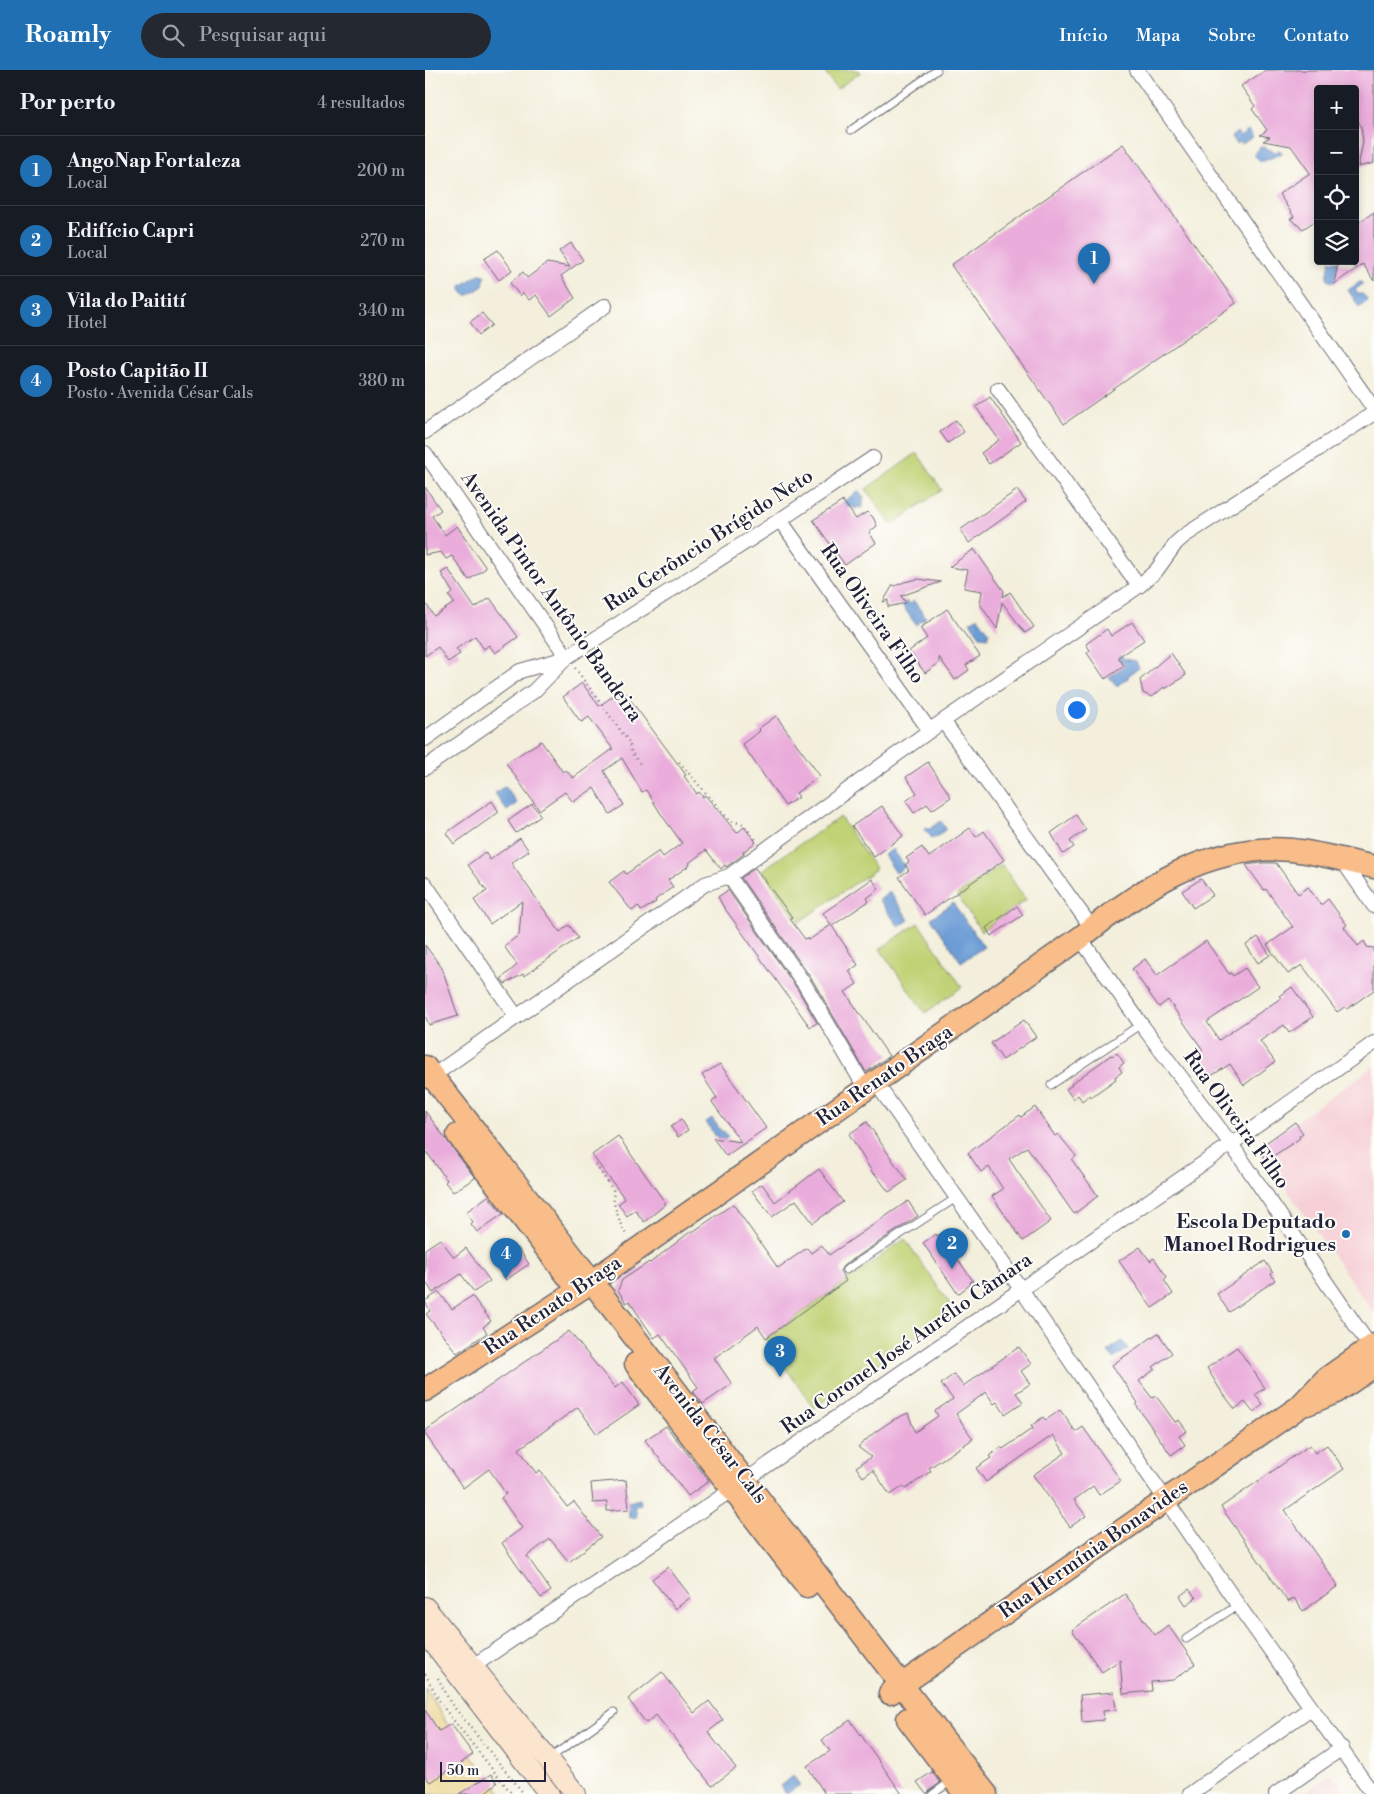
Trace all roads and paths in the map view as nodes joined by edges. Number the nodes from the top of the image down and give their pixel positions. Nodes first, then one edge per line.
1 (937, 70) edge
2 (1137, 70) edge
3 (851, 130) dead end
4 (605, 306) dead end
5 (998, 389) dead end
6 (1374, 409) edge
7 (1374, 413) edge
8 (425, 432) edge
9 (425, 453) edge
10 (873, 458) dead end
11 (780, 520) junction
12 (1139, 586) junction
13 (567, 658) junction
14 (943, 721) junction
15 (930, 731) junction
16 (425, 739) edge
17 (679, 762) dead end
18 (641, 765) dead end
19 (425, 768) edge
20 (764, 851) junction
21 (1342, 860) junction
22 (1374, 867) edge
23 (729, 876) junction
24 (425, 884) edge
25 (1374, 906) edge
26 (1086, 933) junction
27 (516, 1016) junction
28 (1141, 1024) junction
29 (1374, 1043) edge
30 (427, 1079) edge
31 (1051, 1085) dead end
32 (871, 1086) junction
33 (1231, 1144) junction
34 (596, 1165) dead end
35 (956, 1198) junction
36 (636, 1250) junction
37 (846, 1270) dead end
38 (585, 1286) junction
39 (1021, 1289) junction
40 (1373, 1352) edge
41 (425, 1390) edge
42 (739, 1485) junction
43 (1165, 1499) junction
44 (1238, 1605) junction
45 (425, 1607) edge
46 (425, 1632) edge
47 (1186, 1639) dead end
48 (467, 1671) junction
49 (434, 1672) dead end
50 (425, 1674) edge
51 (895, 1689) junction
52 (1311, 1708) junction
53 (614, 1712) dead end
54 (1342, 1748) junction
55 (540, 1765) junction
56 (959, 1787) edge
57 (511, 1794) edge
58 (524, 1794) edge
59 (549, 1794) edge
60 (576, 1794) edge
61 (933, 1794) edge
62 (986, 1794) edge
63 (1191, 1794) edge
64 (1276, 1794) edge
65 (1373, 1794) edge

1 - 3 lane
2 - 6 street
4 - 8 street
5 - 12 street
7 - 12 street
9 - 13 street, Avenida Pintor Antônio Bandeira
10 - 11 street, Rua Gerôncio Brígido Neto
11 - 13 street, Rua Gerôncio Brígido Neto
11 - 15 street, Rua Oliveira Filho
12 - 14 street
13 - 16 street, Rua Gerôncio Brígido Neto
13 - 18 path, Avenida Pintor Antônio Bandeira
13 - 19 street, Rua Gerôncio Brígido Neto
14 - 15 street
14 - 26 street, Rua Oliveira Filho
15 - 20 street
17 - 20 path
20 - 23 street
21 - 22 main road, Rua Renato Braga
21 - 25 street
21 - 26 main road, Rua Renato Braga
23 - 27 street
23 - 32 street
24 - 27 street
26 - 28 street, Rua Oliveira Filho
26 - 32 main road, Rua Renato Braga
27 - 30 street
28 - 31 lane
28 - 33 street, Rua Oliveira Filho
29 - 33 street, Rua Coronel José Aurélio Câmara
30 - 38 main road, Avenida César Cals
32 - 35 street
32 - 36 main road, Rua Renato Braga
33 - 39 street, Rua Coronel José Aurélio Câmara
33 - 40 street, Rua Oliveira Filho
34 - 36 path
35 - 37 lane
35 - 39 street
36 - 38 main road, Rua Renato Braga
38 - 41 main road, Rua Renato Braga
38 - 42 main road, Avenida César Cals
39 - 42 street, Rua Coronel José Aurélio Câmara
39 - 43 street
40 - 43 main road, Rua Hermínia Bonavides
42 - 48 street, Rua Coronel José Aurélio Câmara
42 - 51 main road, Avenida César Cals
43 - 44 street
43 - 51 main road, Rua Hermínia Bonavides
44 - 47 lane
44 - 52 street
45 - 48 main road
46 - 48 main road
48 - 55 main road
49 - 58 path
50 - 57 path
51 - 56 main road, Avenida César Cals
51 - 62 main road, Avenida César Cals
52 - 54 street
52 - 63 street
53 - 55 lane
54 - 64 street
54 - 65 street
55 - 59 main road
55 - 60 main road
56 - 61 lane

